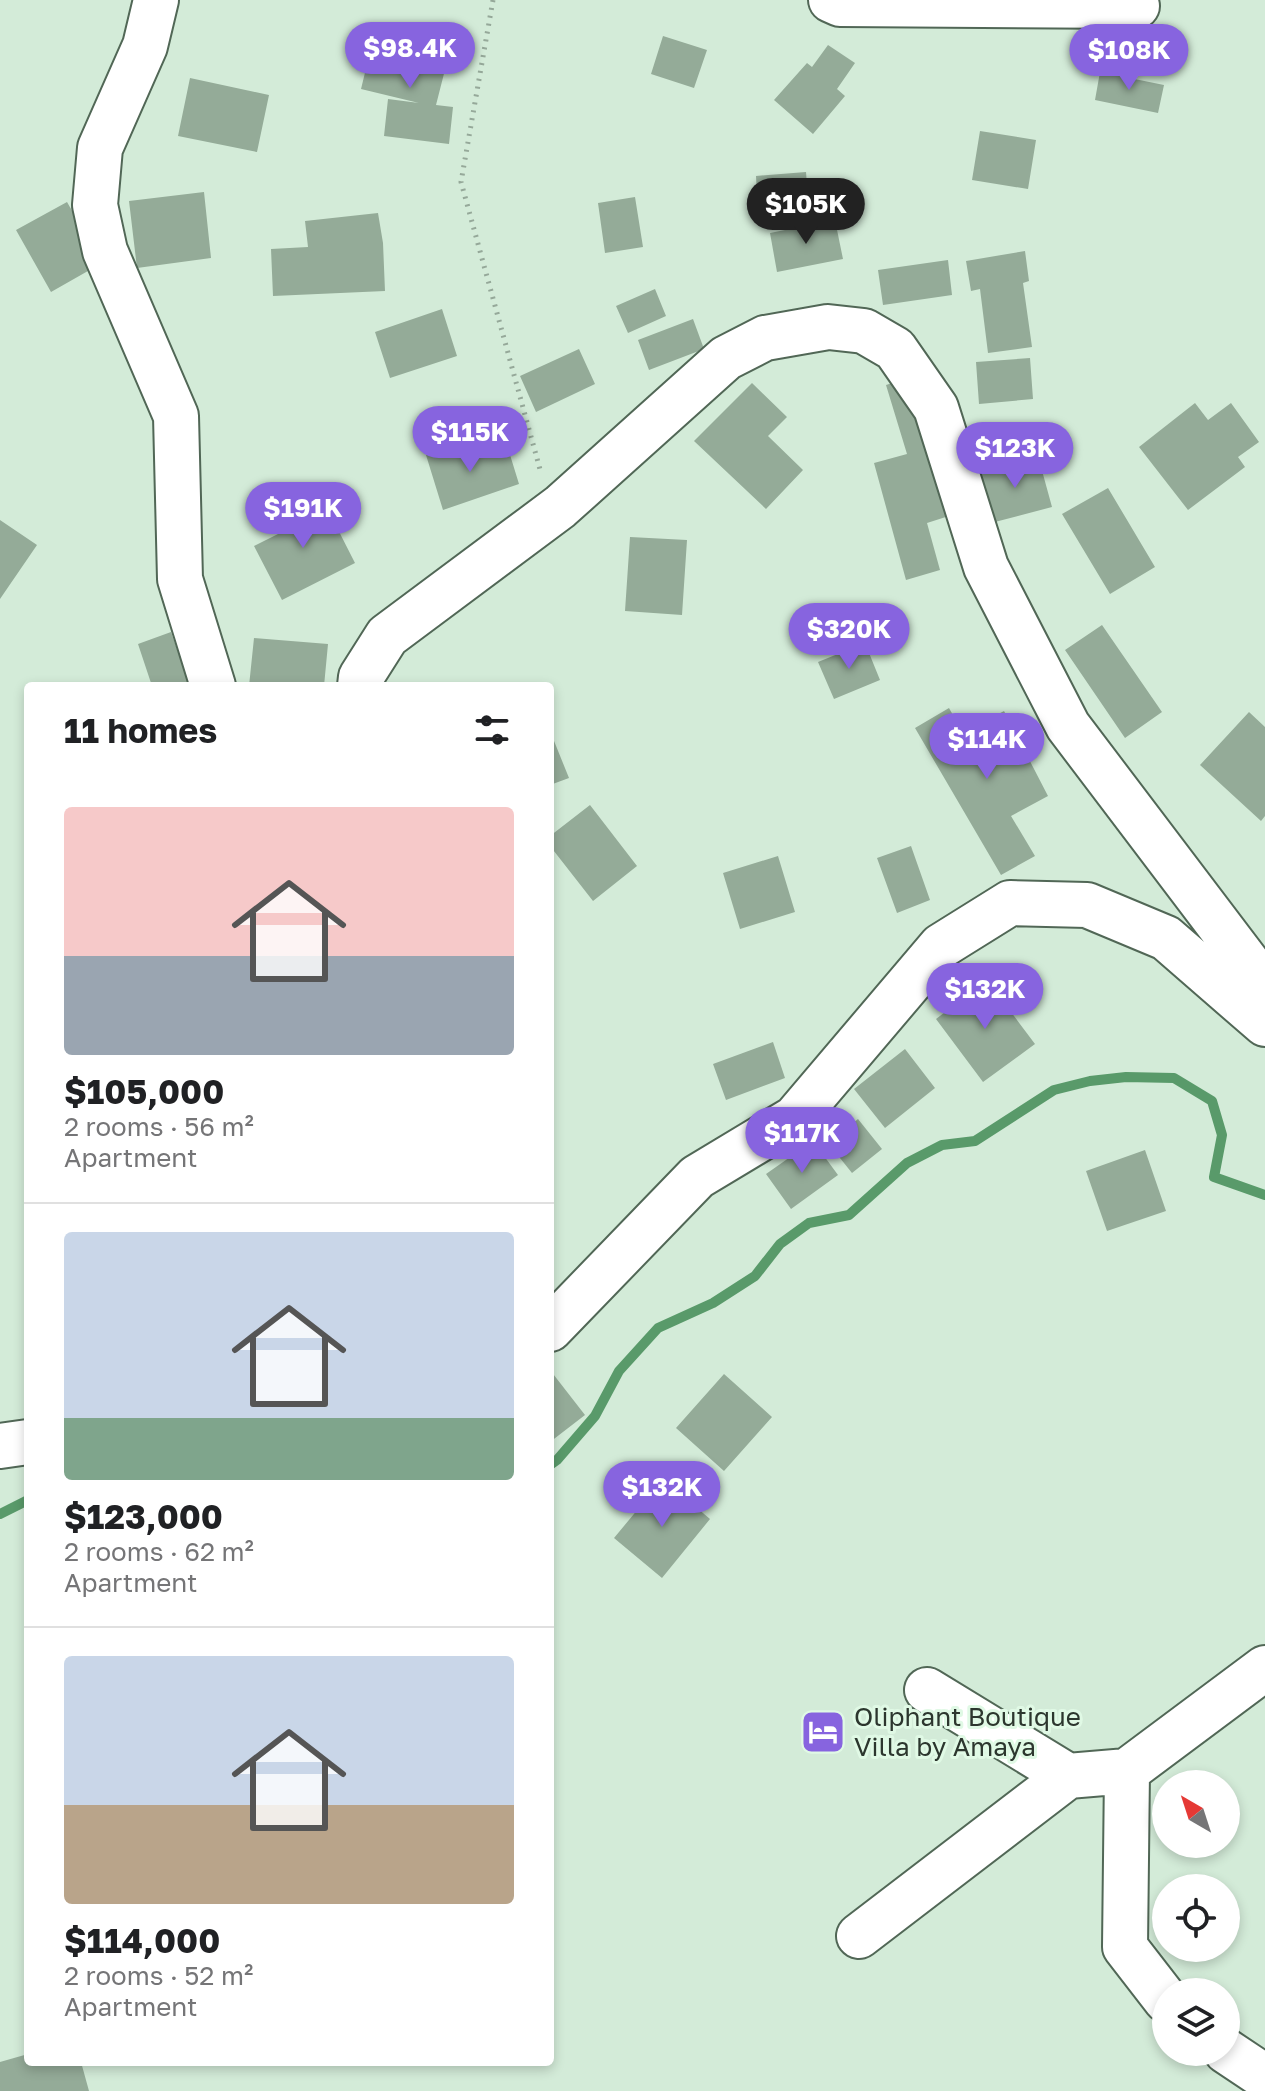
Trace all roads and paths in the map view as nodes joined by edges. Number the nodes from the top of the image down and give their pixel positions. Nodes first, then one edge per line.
1 (156, 0) edge
2 (493, 0) edge
3 (831, 0) edge
4 (1137, 6) dead end
5 (560, 507) junction
6 (212, 682) edge
7 (360, 682) edge
8 (1265, 986) edge
9 (1265, 1024) edge
10 (554, 1325) edge
11 (24, 1443) edge
12 (0, 1446) edge
13 (1265, 1668) edge
14 (927, 1690) dead end
15 (1127, 1771) junction
16 (1068, 1776) junction
17 (859, 1936) dead end
18 (1152, 1982) edge
19 (1240, 2060) edge
20 (1265, 2077) edge

1 - 6 street
2 - 5 path
3 - 4 street
5 - 7 street
5 - 8 street
9 - 10 street
11 - 12 street
13 - 15 street
14 - 16 street
15 - 16 street
15 - 18 street
16 - 17 street
19 - 20 street

